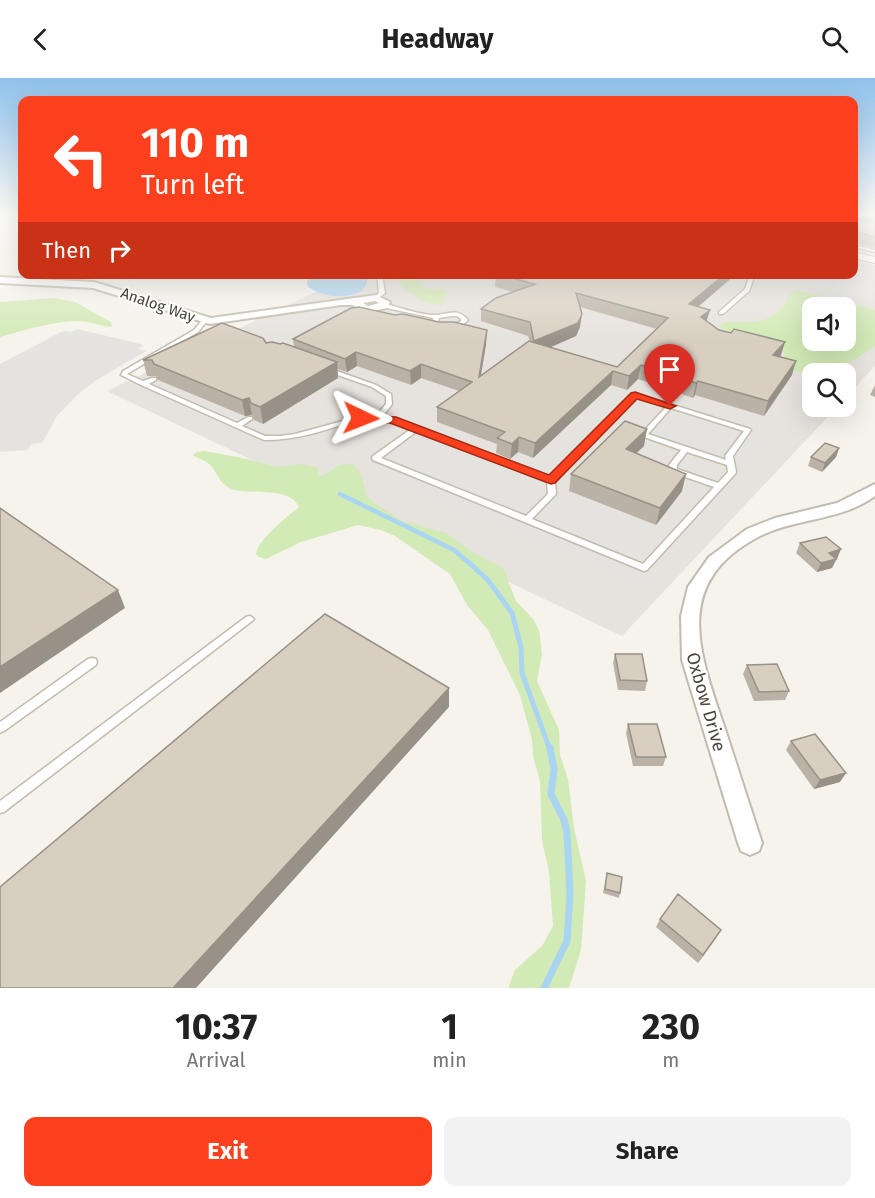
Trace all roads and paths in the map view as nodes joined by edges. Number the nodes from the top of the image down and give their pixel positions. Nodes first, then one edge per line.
1 (380, 279) edge
2 (751, 279) edge
3 (0, 282) edge
4 (380, 302) junction
5 (721, 313) dead end
6 (436, 317) junction
7 (205, 320) junction
8 (321, 367) edge
9 (154, 379) edge
10 (143, 384) junction
11 (670, 406) junction
12 (379, 417) junction
13 (250, 418) edge
14 (237, 426) junction
15 (415, 429) junction
16 (685, 449) junction
17 (731, 464) junction
18 (551, 480) junction
19 (719, 486) junction
20 (875, 489) edge
21 (527, 520) junction
22 (249, 619) dead end
23 (92, 662) dead end
24 (0, 728) edge
25 (0, 808) edge
26 (750, 843) dead end

1 - 4 lane
2 - 5 lane
3 - 7 street, Analog Way
4 - 6 lane
4 - 7 street, Analog Way
6 - 6 lane
7 - 10 lane
8 - 12 lane
9 - 10 lane
10 - 14 lane
11 - 16 lane
11 - 17 lane
11 - 18 lane
12 - 14 lane
12 - 15 lane
13 - 14 lane
15 - 18 lane
15 - 21 lane
16 - 17 lane
16 - 19 lane
17 - 19 lane
18 - 21 lane
19 - 21 lane
20 - 26 street, Oxbow Drive
22 - 25 lane
23 - 24 lane

